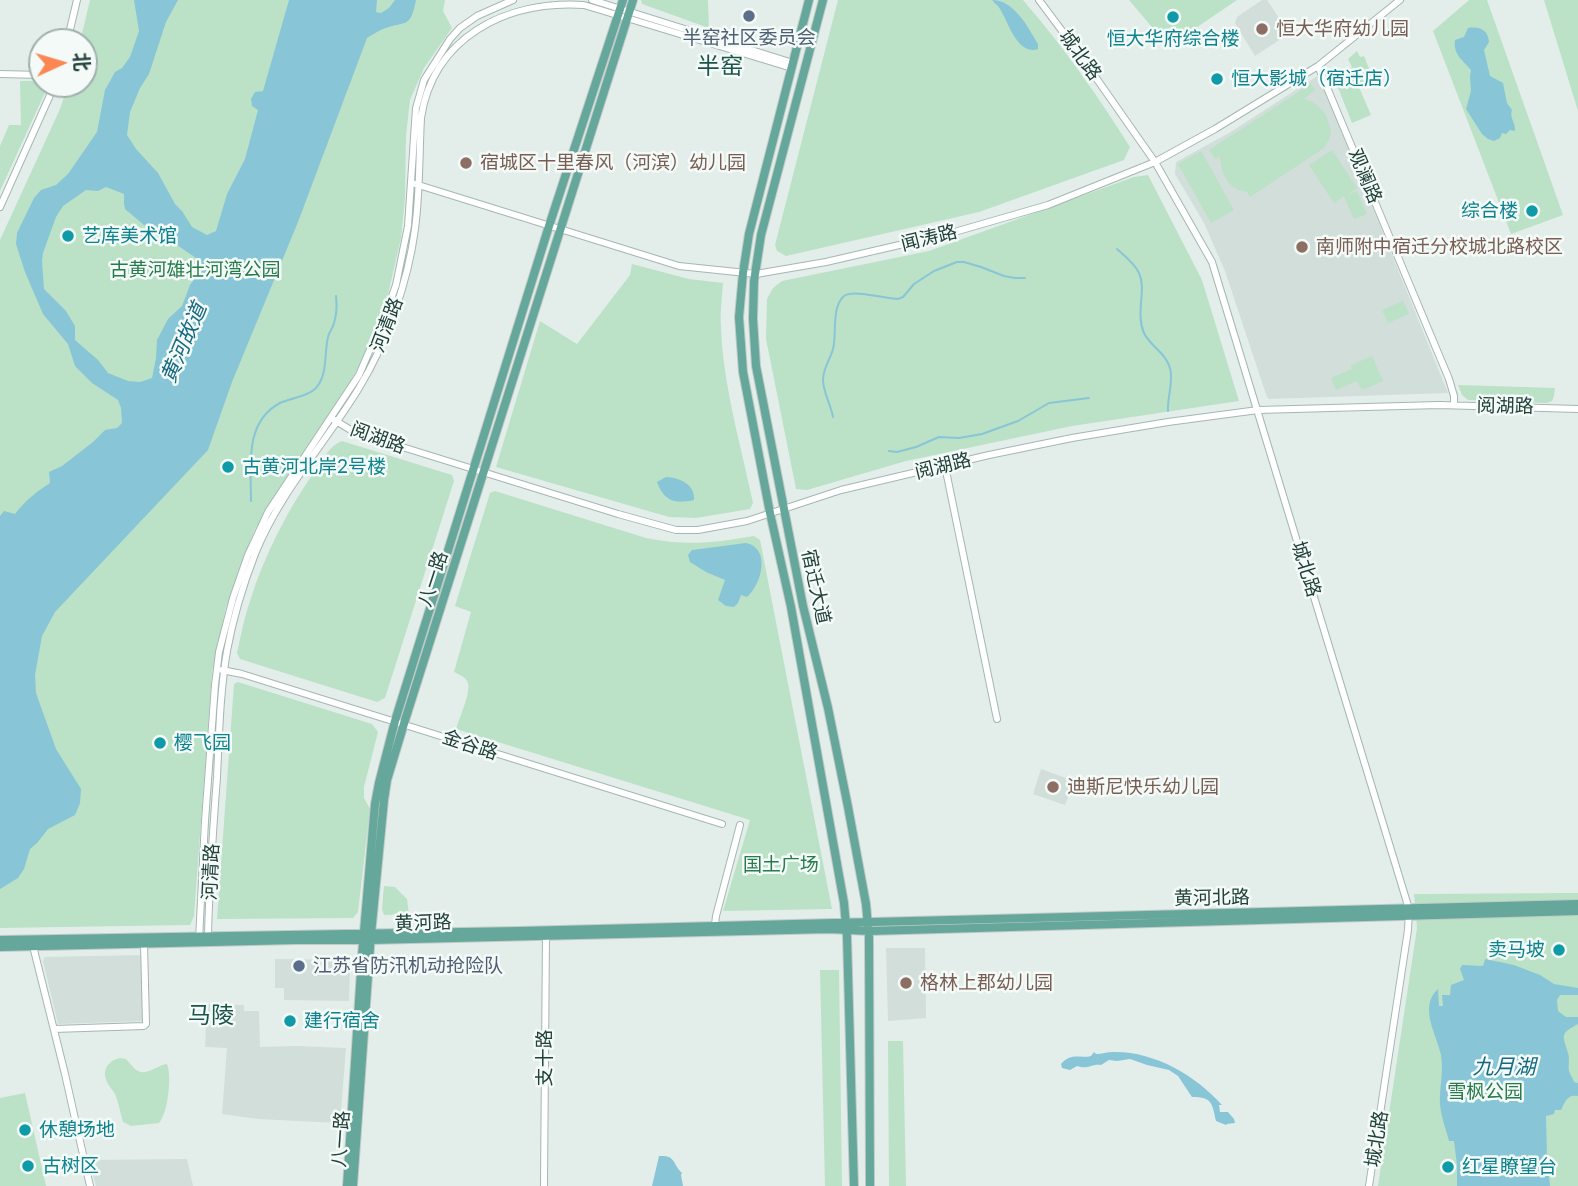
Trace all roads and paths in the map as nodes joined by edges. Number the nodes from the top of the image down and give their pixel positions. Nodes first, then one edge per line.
1 (77, 0) edge
2 (513, 0) edge
3 (592, 0) edge
4 (633, 0) edge
5 (809, 0) edge
6 (823, 0) edge
7 (1039, 0) edge
8 (1400, 0) edge
9 (623, 11) edge
10 (70, 28) edge
11 (792, 65) junction
12 (1318, 66) junction
13 (0, 74) edge
14 (28, 75) edge
15 (49, 98) edge
16 (1155, 162) junction
17 (415, 184) junction
18 (0, 207) edge
19 (549, 226) junction
20 (559, 228) junction
21 (743, 273) junction
22 (756, 274) junction
23 (1454, 405) junction
24 (1578, 409) edge
25 (1258, 410) junction
26 (334, 420) junction
27 (945, 466) junction
28 (479, 471) junction
29 (783, 509) junction
30 (770, 513) junction
31 (221, 670) junction
32 (997, 719) dead end
33 (400, 722) junction
34 (722, 824) dead end
35 (740, 825) dead end
36 (1578, 904) edge
37 (1578, 911) edge
38 (1410, 913) junction
39 (715, 925) junction
40 (846, 926) junction
41 (869, 927) junction
42 (546, 933) junction
43 (367, 937) junction
44 (202, 938) junction
45 (0, 940) edge
46 (33, 943) junction
47 (144, 944) junction
48 (0, 947) edge
49 (54, 1029) junction
50 (90, 1186) edge
51 (347, 1186) edge
52 (353, 1186) edge
53 (544, 1186) edge
54 (854, 1186) edge
55 (870, 1186) edge
56 (1369, 1186) edge

1 - 10 street
2 - 17 street, 河清路
3 - 9 street, 河清路
4 - 9 main road, 八一路
5 - 11 main road, 宿迁大道
6 - 22 main road, 宿迁大道
7 - 16 street, 城北路
8 - 12 street, 闻涛路
9 - 11 street, 河清路
9 - 17 street, 河清路
9 - 19 main road, 八一路
9 - 20 main road, 八一路
11 - 21 main road, 宿迁大道
12 - 16 street, 闻涛路
12 - 23 street, 观澜路
13 - 14 street
15 - 18 street
16 - 22 street, 闻涛路
16 - 25 street, 城北路
17 - 19 street, 闻涛路
17 - 26 street, 河清路
19 - 20 street, 闻涛路
19 - 28 main road, 八一路
20 - 21 street, 闻涛路
20 - 28 main road, 八一路
21 - 22 street, 闻涛路
21 - 30 main road, 宿迁大道
22 - 29 main road, 宿迁大道
23 - 24 street, 阅湖路
23 - 25 street, 阅湖路
25 - 27 street, 阅湖路
25 - 38 street, 城北路
26 - 28 street, 阅湖路
26 - 31 street, 河清路
27 - 29 street, 阅湖路
27 - 32 street
28 - 30 street, 阅湖路
28 - 33 main road, 八一路
29 - 30 street, 阅湖路
29 - 41 main road, 宿迁大道
30 - 40 main road, 宿迁大道
31 - 33 street, 金谷路
31 - 44 street, 河清路
33 - 34 street, 金谷路
33 - 43 main road, 八一路
35 - 39 street
36 - 38 main road, 黄河北路
37 - 38 main road, 黄河北路
38 - 41 main road, 黄河北路
38 - 56 street, 城北路
39 - 40 main road, 黄河路
39 - 42 main road, 黄河路
40 - 41 main road, 黄河北路
40 - 42 main road, 黄河路
40 - 54 main road, 宿迁大道
41 - 55 main road, 宿迁大道
42 - 43 main road, 黄河路
42 - 53 street, 支十路
43 - 44 main road, 黄河路
43 - 51 main road, 八一路
43 - 52 main road, 八一路
44 - 46 main road, 黄河路
44 - 47 main road, 黄河路
45 - 46 main road, 黄河路
46 - 47 main road, 黄河路
46 - 48 main road, 黄河路
46 - 49 street
47 - 49 street
49 - 50 street

